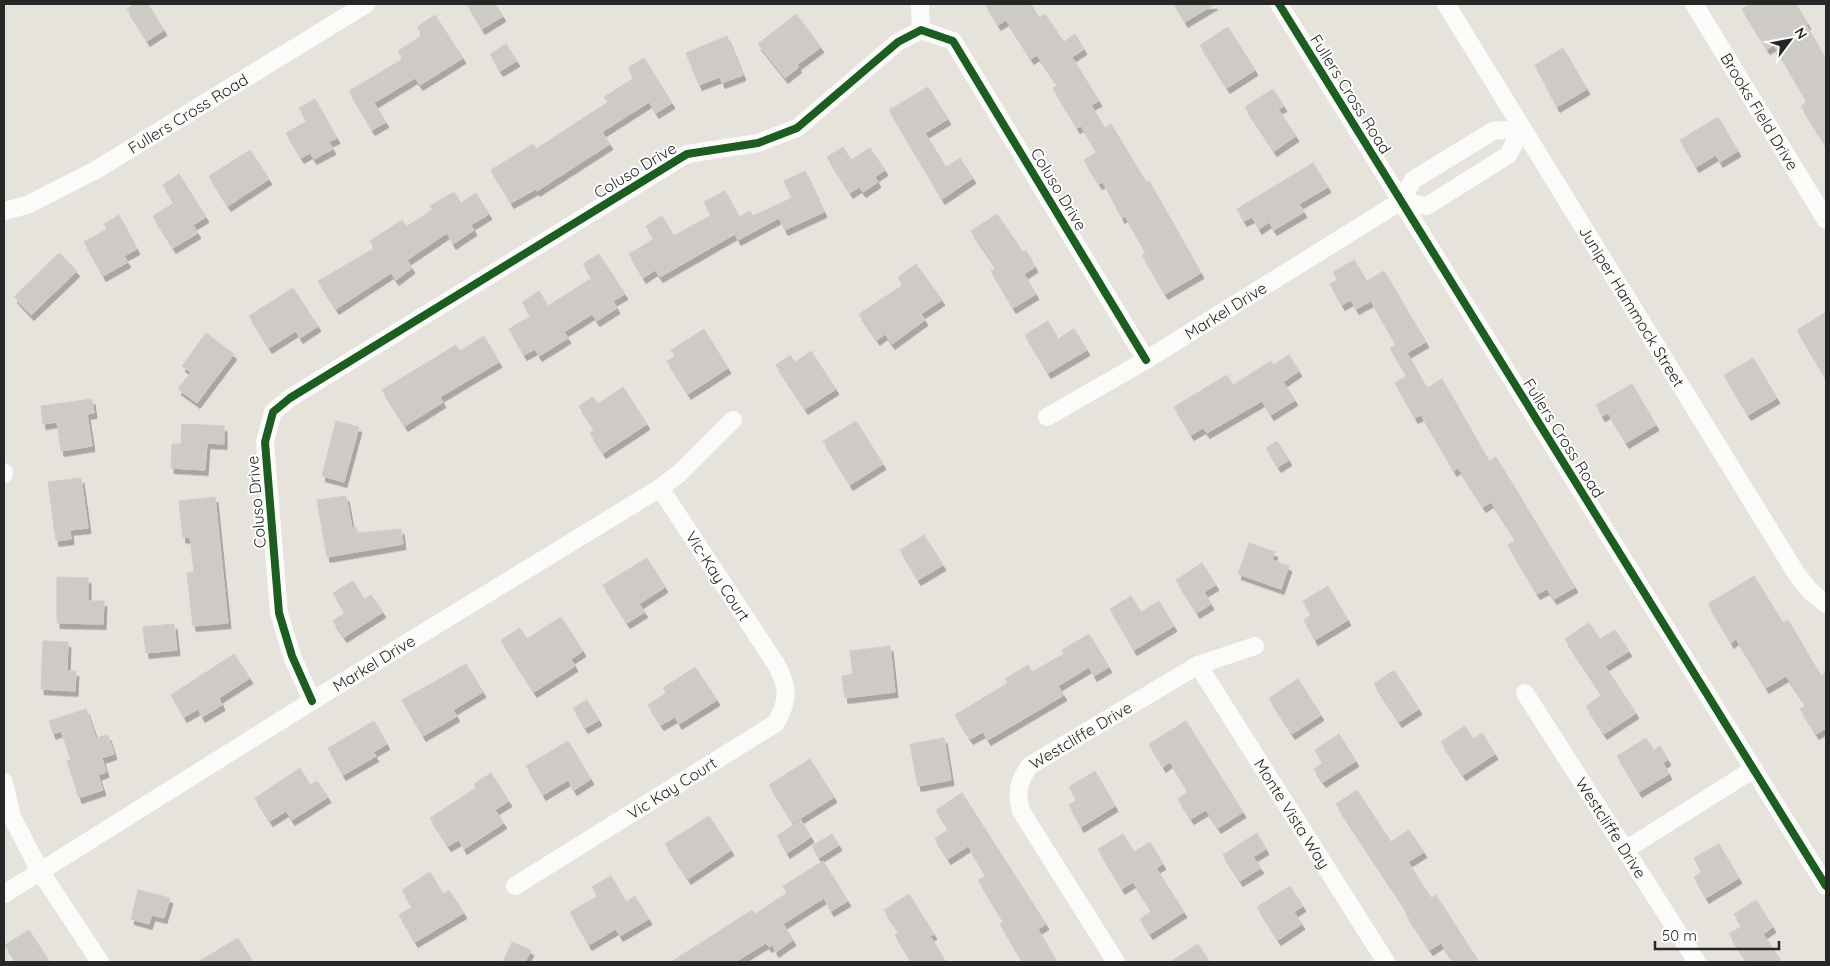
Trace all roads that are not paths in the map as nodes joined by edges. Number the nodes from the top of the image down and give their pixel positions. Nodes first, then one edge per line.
1 (366, 4) edge
2 (920, 4) edge
3 (1279, 4) edge
4 (1446, 4) edge
5 (1694, 4) edge
6 (921, 30) junction
7 (1522, 129) junction
8 (1401, 201) junction
9 (4, 211) edge
10 (1826, 220) edge
11 (1146, 360) junction
12 (1047, 417) dead end
13 (734, 420) dead end
14 (660, 488) junction
15 (1826, 604) edge
16 (1255, 646) dead end
17 (776, 664) joint
18 (1198, 665) junction
19 (1525, 693) dead end
20 (312, 701) junction
21 (1754, 769) junction
22 (4, 782) edge
23 (1625, 850) junction
24 (40, 870) junction
25 (515, 886) dead end
26 (1826, 886) edge
27 (4, 894) edge
28 (100, 962) edge
29 (1116, 962) edge
30 (1386, 962) edge
31 (1697, 962) edge

1 - 9 street, Fullers Cross Road
2 - 6 street
3 - 8 street, Fullers Cross Road
4 - 7 street, Juniper Hammock Street
5 - 10 street, Brooks Field Drive
6 - 11 street, Coluso Drive
6 - 20 street, Coluso Drive
7 - 8 street
7 - 8 street
7 - 15 street, Juniper Hammock Street
8 - 11 street, Markel Drive
8 - 21 street, Fullers Cross Road
11 - 12 street, Markel Drive
13 - 14 street, Markel Drive
14 - 17 street, Vic-Kay Court
14 - 20 street, Markel Drive
16 - 18 street, Westcliffe Drive
17 - 25 street, Vic Kay Court
18 - 29 street, Westcliffe Drive
18 - 30 street, Monte Vista Way
19 - 23 street, Westcliffe Drive
20 - 24 street, Markel Drive
21 - 23 street
21 - 26 street, Fullers Cross Road
22 - 24 street
23 - 31 street, Westcliffe Drive
24 - 27 street, Markel Drive
24 - 28 street

